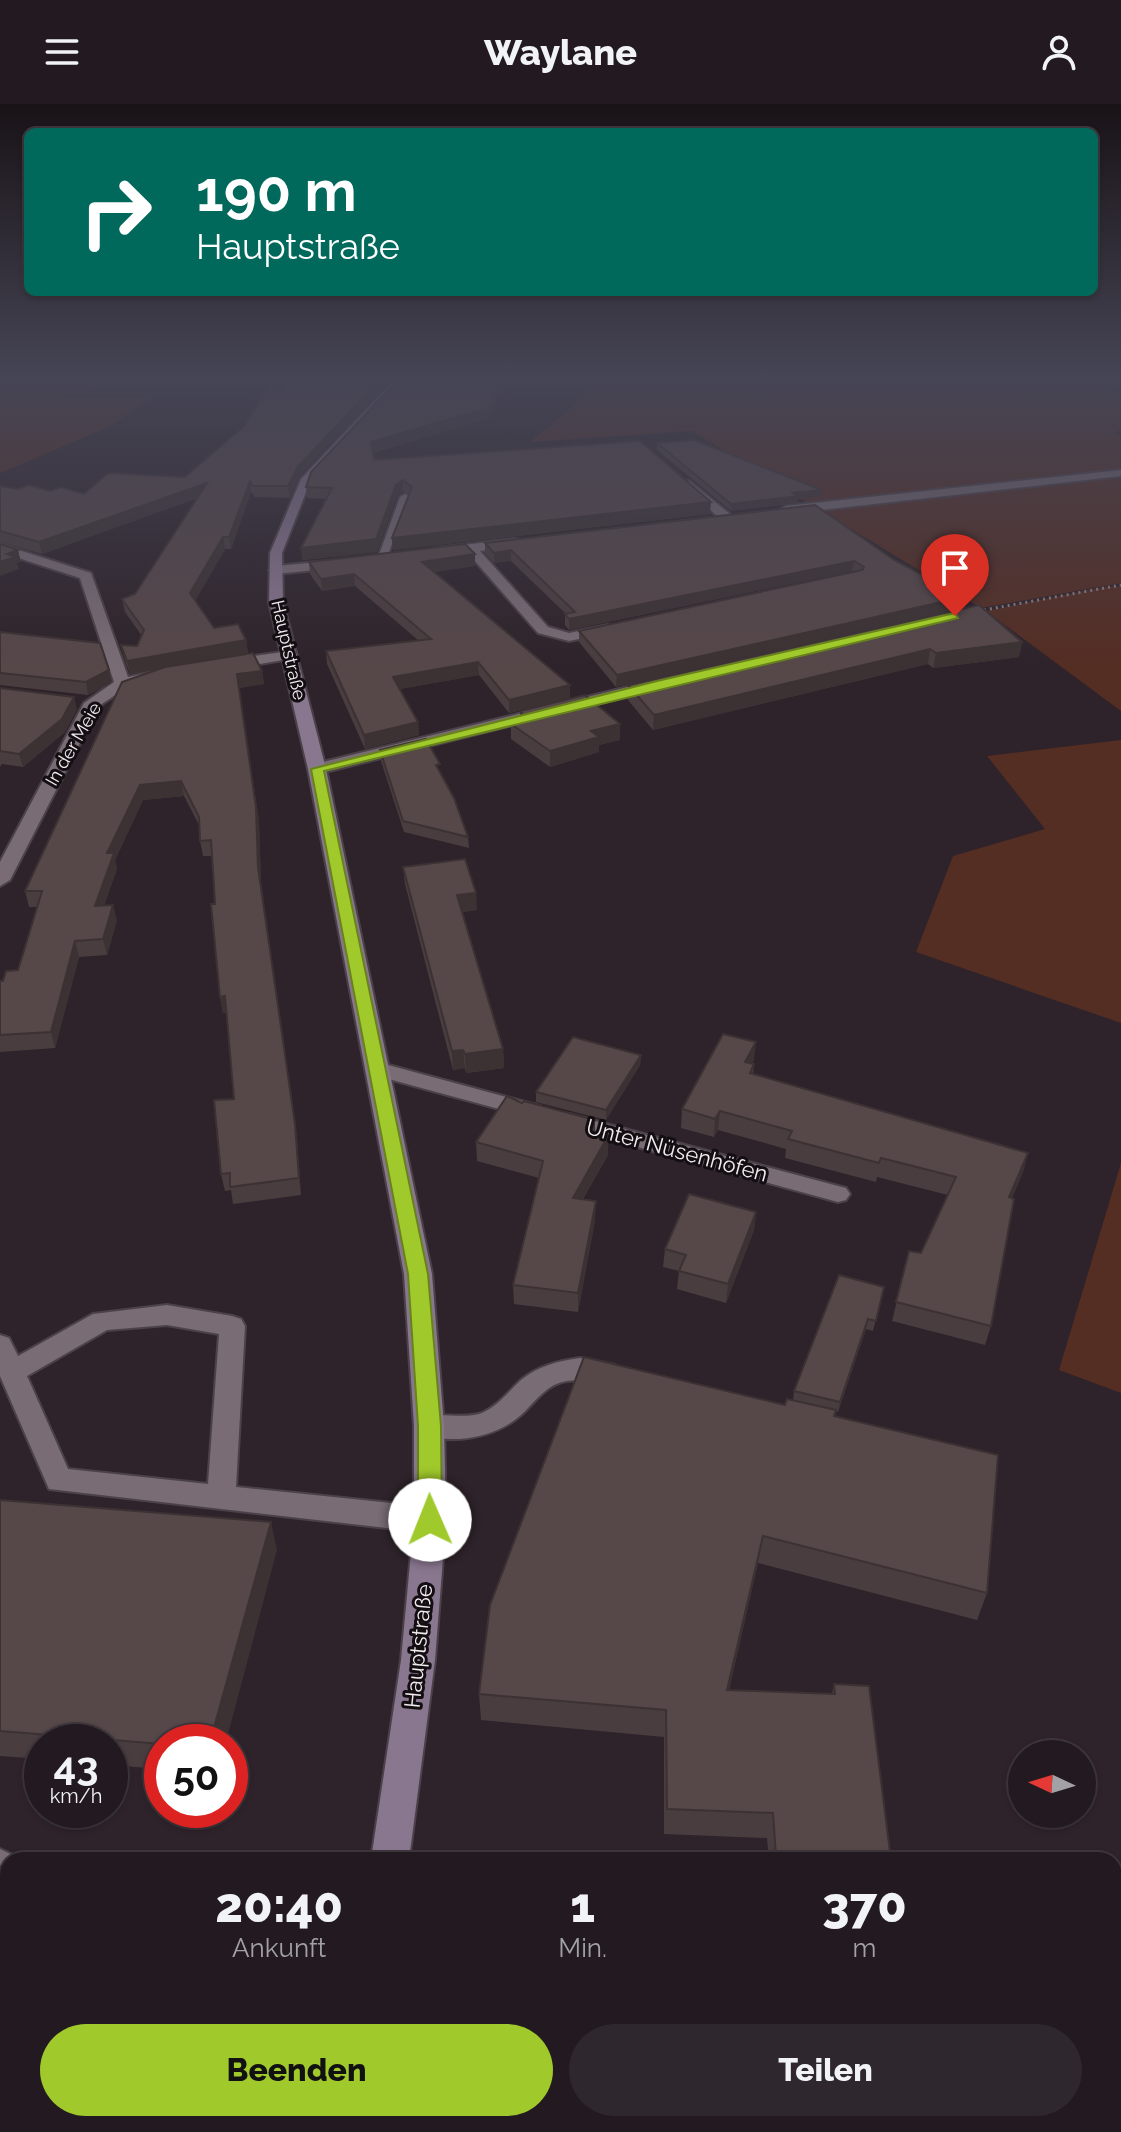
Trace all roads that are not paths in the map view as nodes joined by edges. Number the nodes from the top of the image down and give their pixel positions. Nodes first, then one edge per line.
1 (311, 475) edge
2 (675, 475) edge
3 (1106, 475) edge
4 (405, 497) edge
5 (772, 512) edge
6 (742, 515) edge
7 (726, 517) junction
8 (711, 519) edge
9 (530, 541) edge
10 (0, 548) edge
11 (470, 548) junction
12 (425, 554) edge
13 (395, 558) edge
14 (380, 560) junction
15 (365, 561) edge
16 (350, 563) edge
17 (276, 570) junction
18 (628, 625) edge
19 (290, 655) junction
20 (215, 667) edge
21 (171, 674) edge
22 (672, 681) edge
23 (122, 683) junction
24 (317, 769) junction
25 (0, 880) edge
26 (377, 1069) junction
27 (838, 1194) dead end
28 (0, 1345) edge
29 (11, 1372) junction
30 (635, 1379) edge
31 (429, 1426) junction
32 (221, 1497) junction
33 (430, 1520) junction
34 (391, 1852) edge

1 - 17 main road, Hauptstraße
2 - 7 street
3 - 5 street
4 - 14 lane
6 - 7 street
7 - 8 street
9 - 11 street
10 - 23 street
11 - 12 street
11 - 18 street
13 - 14 street
14 - 15 street
16 - 17 street
17 - 19 main road, Hauptstraße
19 - 20 street
19 - 24 main road, Hauptstraße
21 - 23 street, In der Meie
22 - 24 street
23 - 25 street, In der Meie
24 - 26 main road, Hauptstraße
26 - 27 lane, Unter Nüsenhöfen
26 - 31 main road, Hauptstraße
28 - 29 lane
29 - 32 lane
29 - 32 lane
30 - 31 lane
31 - 33 main road, Hauptstraße
32 - 33 lane
33 - 34 main road, Hauptstraße

